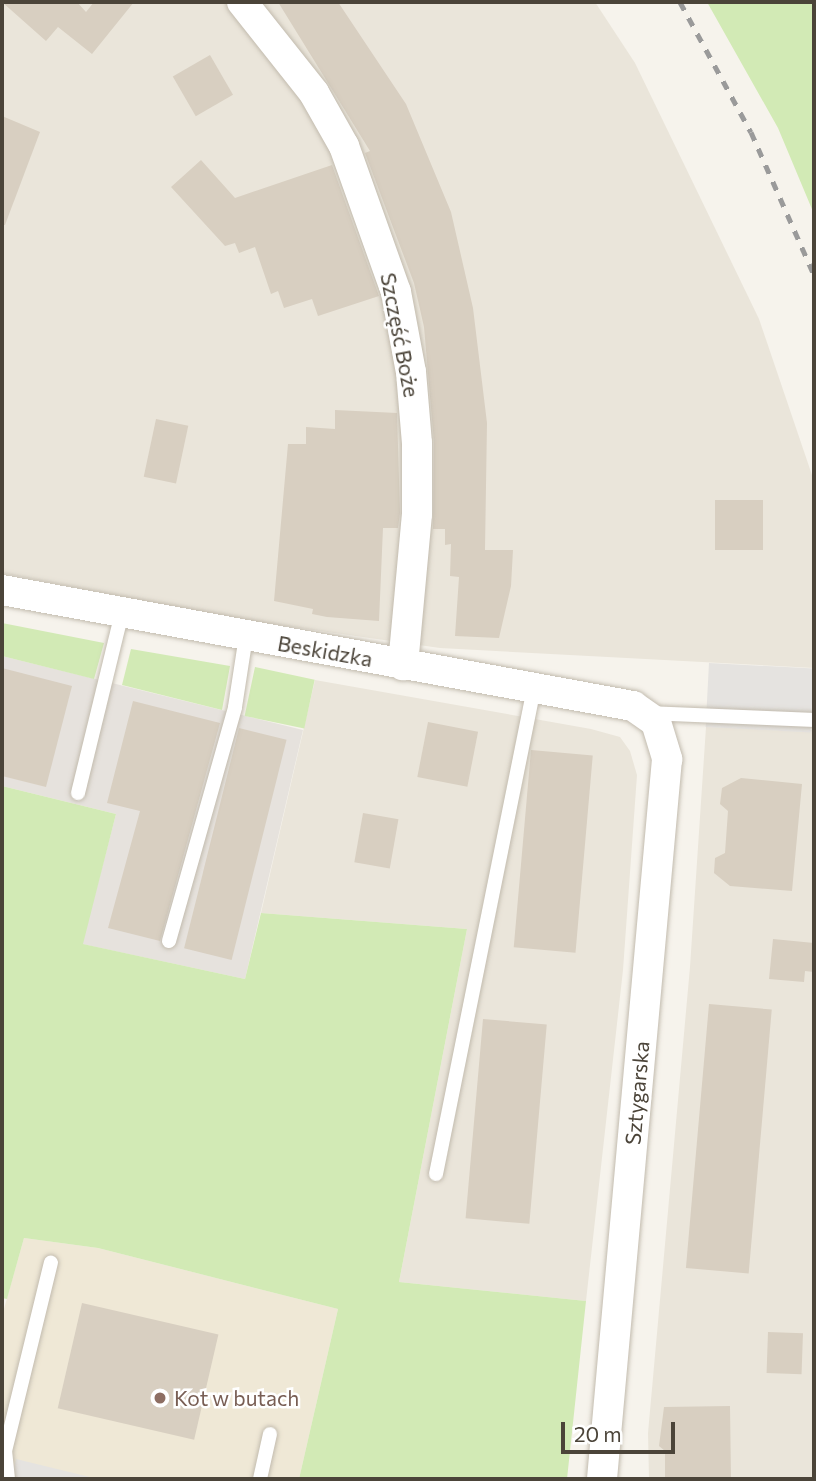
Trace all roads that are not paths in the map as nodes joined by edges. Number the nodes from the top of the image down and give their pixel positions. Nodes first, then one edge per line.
1 (242, 2) edge
2 (2, 590) edge
3 (122, 613) junction
4 (246, 636) junction
5 (402, 665) junction
6 (534, 689) junction
7 (647, 713) junction
8 (814, 720) edge
9 (78, 793) dead end
10 (169, 941) dead end
11 (436, 1174) dead end
12 (51, 1263) dead end
13 (270, 1434) dead end
14 (8, 1479) edge
15 (260, 1479) edge
16 (602, 1479) edge

1 - 5 street, Szczęść Boże
2 - 3 street, Beskidzka
3 - 4 street, Beskidzka
3 - 9 lane
4 - 5 street, Beskidzka
4 - 10 lane
5 - 6 street, Beskidzka
6 - 7 street, Beskidzka
6 - 11 lane
7 - 8 lane
7 - 16 street, Sztygarska
12 - 14 lane
13 - 15 lane

